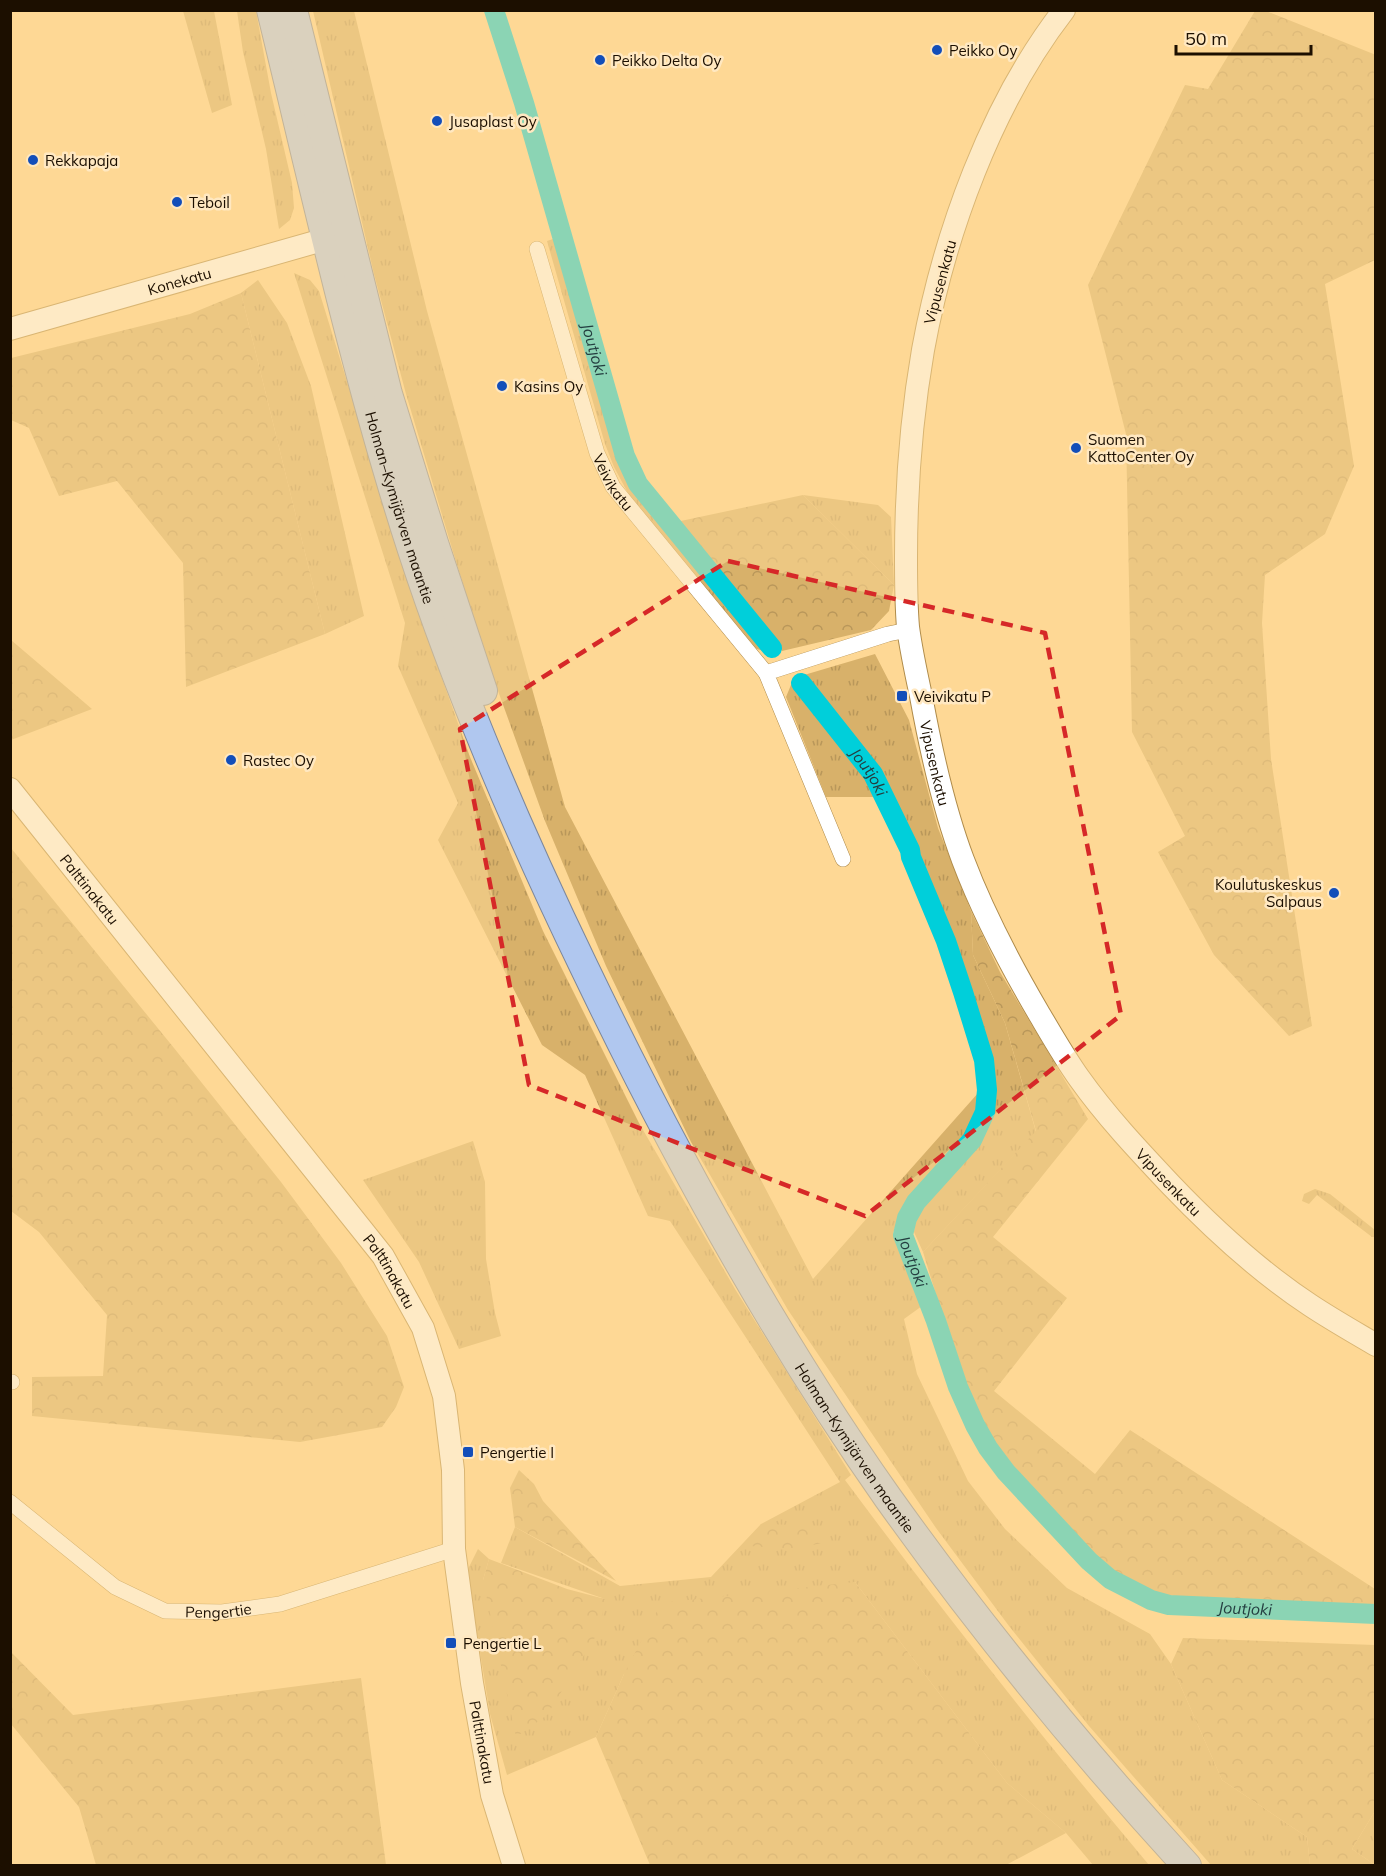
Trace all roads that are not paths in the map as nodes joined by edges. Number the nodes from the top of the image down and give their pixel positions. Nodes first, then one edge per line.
1 (272, 10) edge
2 (293, 10) edge
3 (1064, 10) edge
4 (337, 236) junction
5 (537, 249) dead end
6 (10, 329) edge
7 (908, 630) junction
8 (766, 674) junction
9 (10, 789) edge
10 (843, 859) dead end
11 (1376, 1345) edge
12 (10, 1502) edge
13 (454, 1549) junction
14 (514, 1866) edge
15 (1187, 1866) edge

1 - 4 highway, Holman–Kymijärven maantie
2 - 4 highway, Holman–Kymijärven maantie
3 - 7 street, Vipusenkatu
4 - 6 street, Konekatu
4 - 15 highway, Holman–Kymijärven maantie
5 - 8 street, Veivikatu
7 - 8 street
7 - 11 street, Vipusenkatu
8 - 10 street, Veivikatu
9 - 13 street, Palttinakatu
12 - 13 street, Pengertie
13 - 14 street, Palttinakatu

